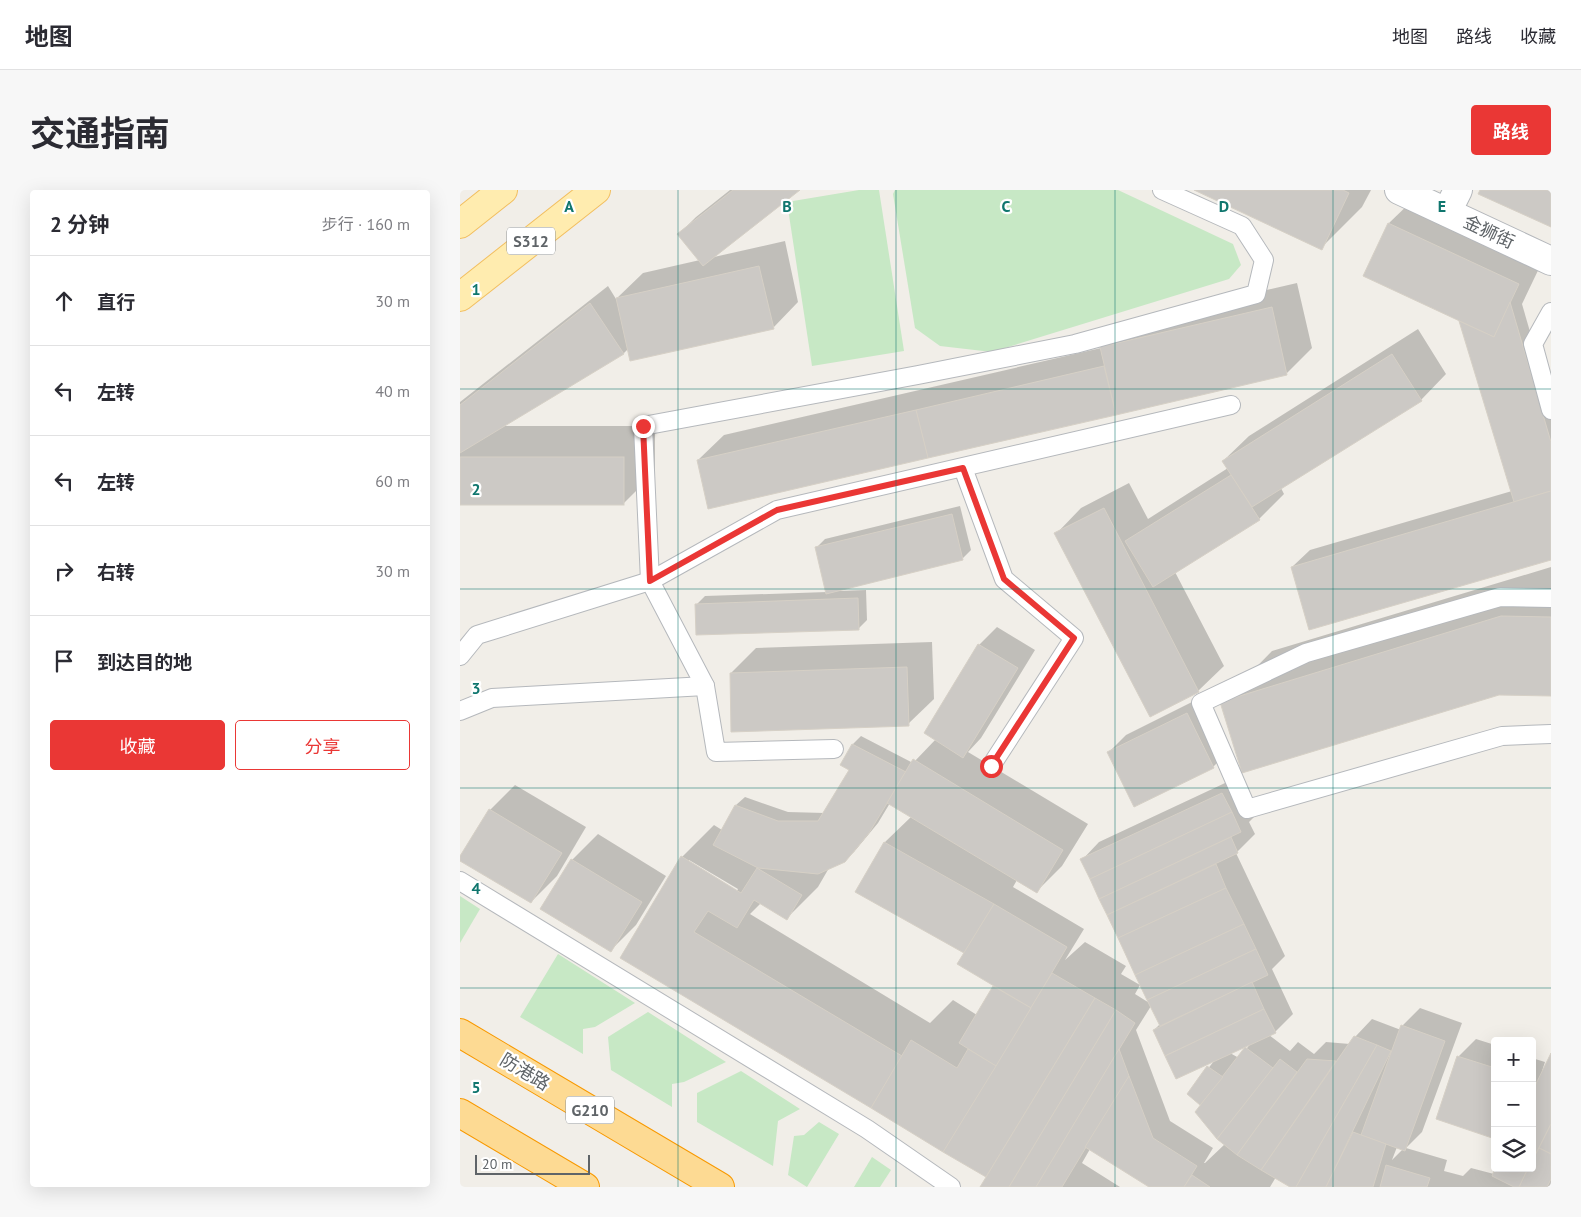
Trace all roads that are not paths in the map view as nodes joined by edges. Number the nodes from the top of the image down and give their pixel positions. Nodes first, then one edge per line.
1 (503, 190) edge
2 (596, 190) edge
3 (1162, 190) edge
4 (1399, 190) edge
5 (1452, 201) edge
6 (460, 224) edge
7 (1551, 262) edge
8 (462, 291) edge
9 (1551, 312) edge
10 (1230, 405) dead end
11 (1551, 410) edge
12 (963, 468) junction
13 (650, 581) junction
14 (1551, 598) edge
15 (460, 656) edge
16 (705, 686) junction
17 (460, 711) edge
18 (1551, 734) edge
19 (834, 749) dead end
20 (991, 766) dead end
21 (460, 881) edge
22 (460, 1033) edge
23 (465, 1123) edge
24 (585, 1187) edge
25 (720, 1187) edge
26 (951, 1187) edge

1 - 6 main road
2 - 8 main road, S312
3 - 13 lane
4 - 5 street, 金狮街
5 - 7 street, 金狮街
9 - 11 lane
10 - 12 lane
12 - 13 lane
12 - 20 lane
13 - 15 lane
13 - 16 lane
14 - 18 lane
16 - 17 lane
16 - 19 lane
21 - 26 lane
22 - 25 highway, 防港路 / G210
23 - 24 highway

